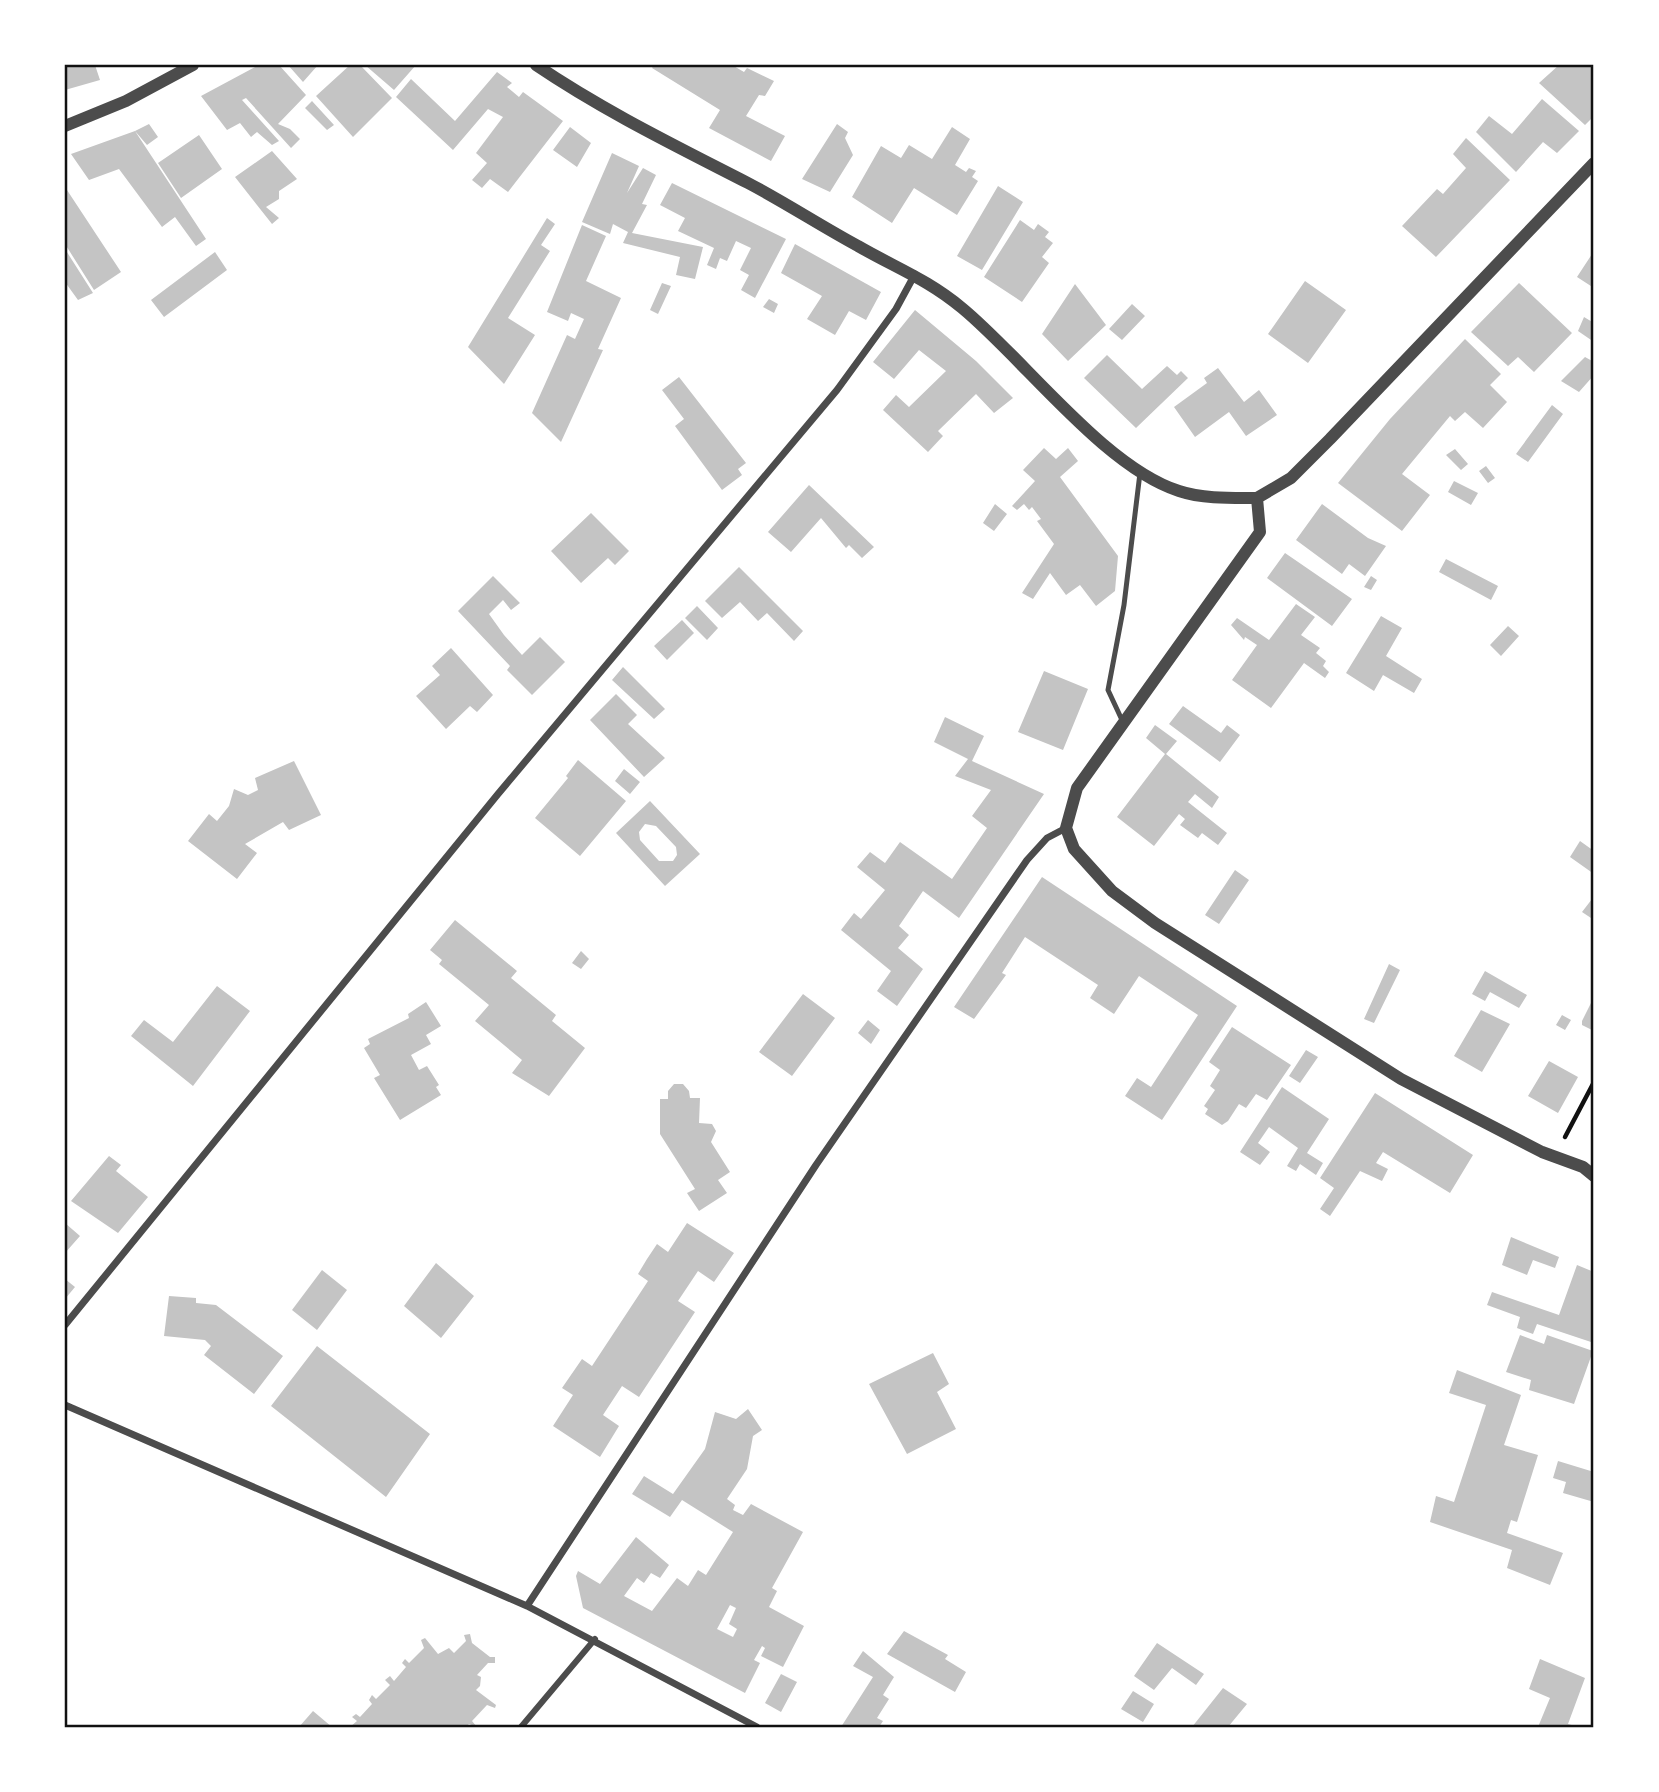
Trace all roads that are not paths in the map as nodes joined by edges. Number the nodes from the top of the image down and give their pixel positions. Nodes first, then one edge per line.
1 (193, 65) edge
2 (536, 65) edge
3 (65, 125) edge
4 (1594, 163) edge
5 (915, 274) junction
6 (1140, 473) junction
7 (1257, 498) junction
8 (1123, 722) junction
9 (1066, 828) junction
10 (1594, 1176) edge
11 (65, 1325) edge
12 (65, 1405) edge
13 (527, 1606) junction
14 (595, 1639) junction
15 (521, 1727) edge
16 (757, 1727) edge

1 - 3 street
2 - 5 street
4 - 7 street
5 - 6 street
5 - 11 street
6 - 7 street
6 - 8 lane
7 - 8 street
8 - 9 street
9 - 10 street
9 - 13 street
12 - 13 street
13 - 14 street
14 - 15 street
14 - 16 street

